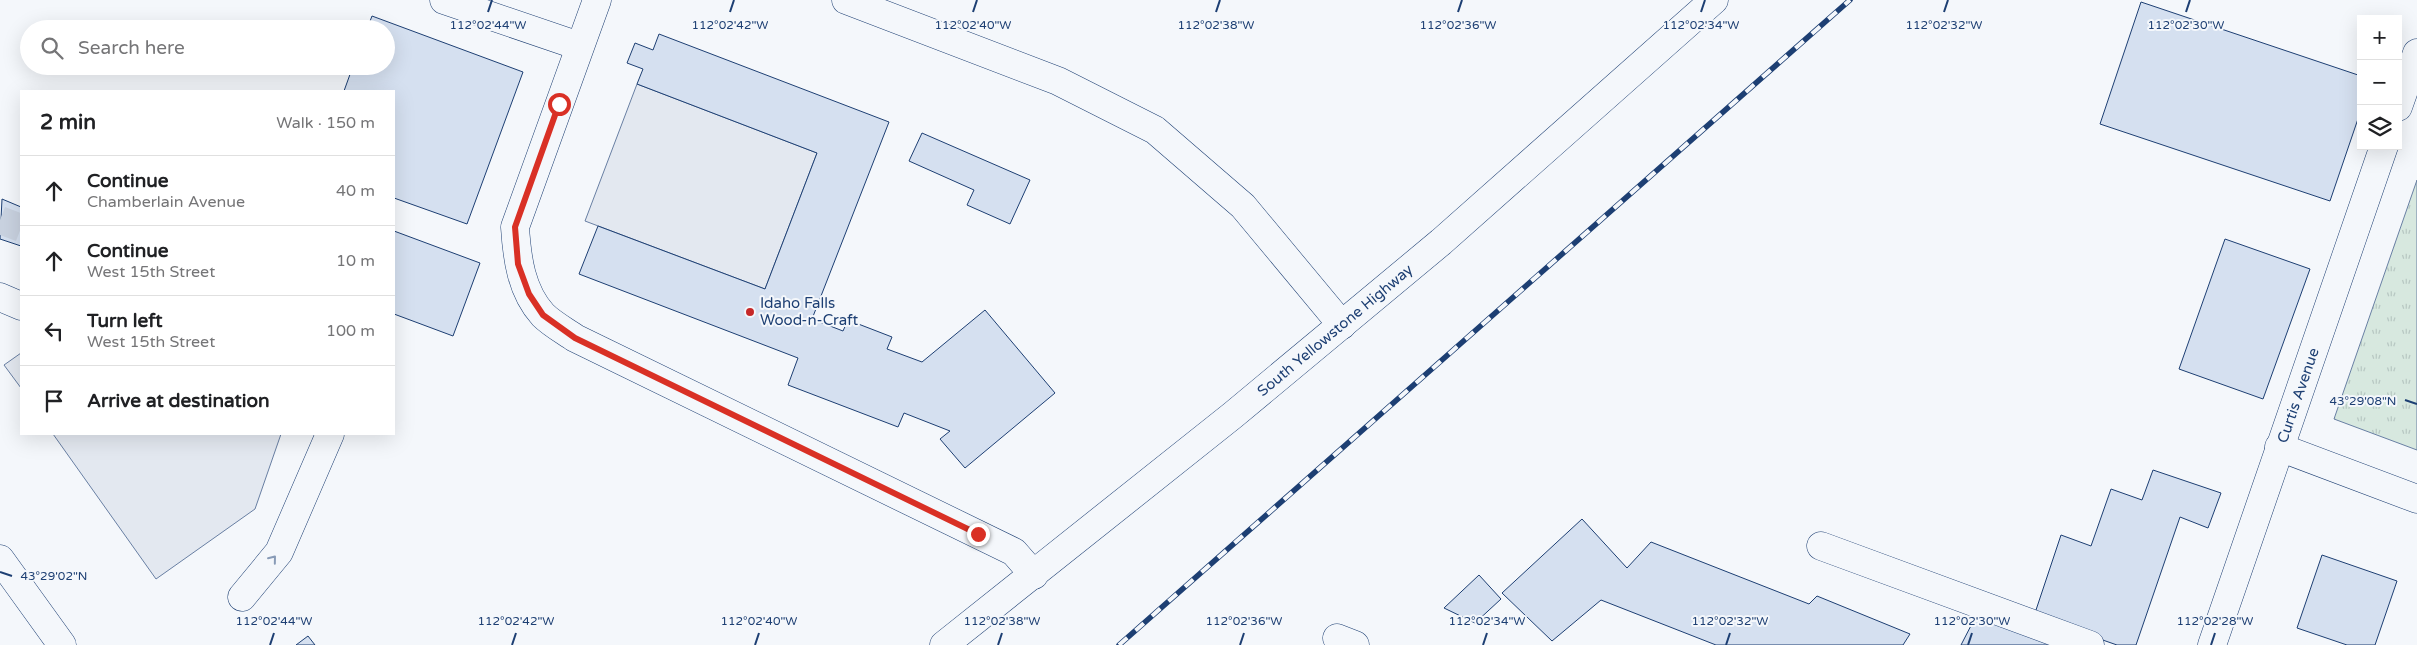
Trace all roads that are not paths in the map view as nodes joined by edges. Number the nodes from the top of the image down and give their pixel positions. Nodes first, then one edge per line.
1 (444, 0) edge
2 (597, 0) edge
3 (846, 0) edge
4 (1714, 0) edge
5 (579, 46) junction
6 (2417, 53) edge
7 (2398, 105) edge
8 (2383, 150) edge
9 (0, 297) edge
10 (20, 306) edge
11 (1342, 325) junction
12 (330, 435) edge
13 (2279, 447) junction
14 (2417, 499) edge
15 (1820, 546) dead end
16 (0, 559) edge
17 (1034, 575) junction
18 (242, 597) dead end
19 (62, 645) edge
20 (944, 645) edge
21 (2090, 645) edge
22 (2212, 645) edge

1 - 5 main road
2 - 5 main road
3 - 11 main road
4 - 11 main road, South Yellowstone Highway
5 - 17 main road
6 - 7 main road
8 - 13 main road, Curtis Avenue
9 - 10 main road
11 - 17 main road, South Yellowstone Highway
18 -> 12 main road
13 - 14 main road
13 - 22 main road, Curtis Avenue
15 - 21 main road
16 - 19 main road
17 - 20 main road, South Yellowstone Highway

